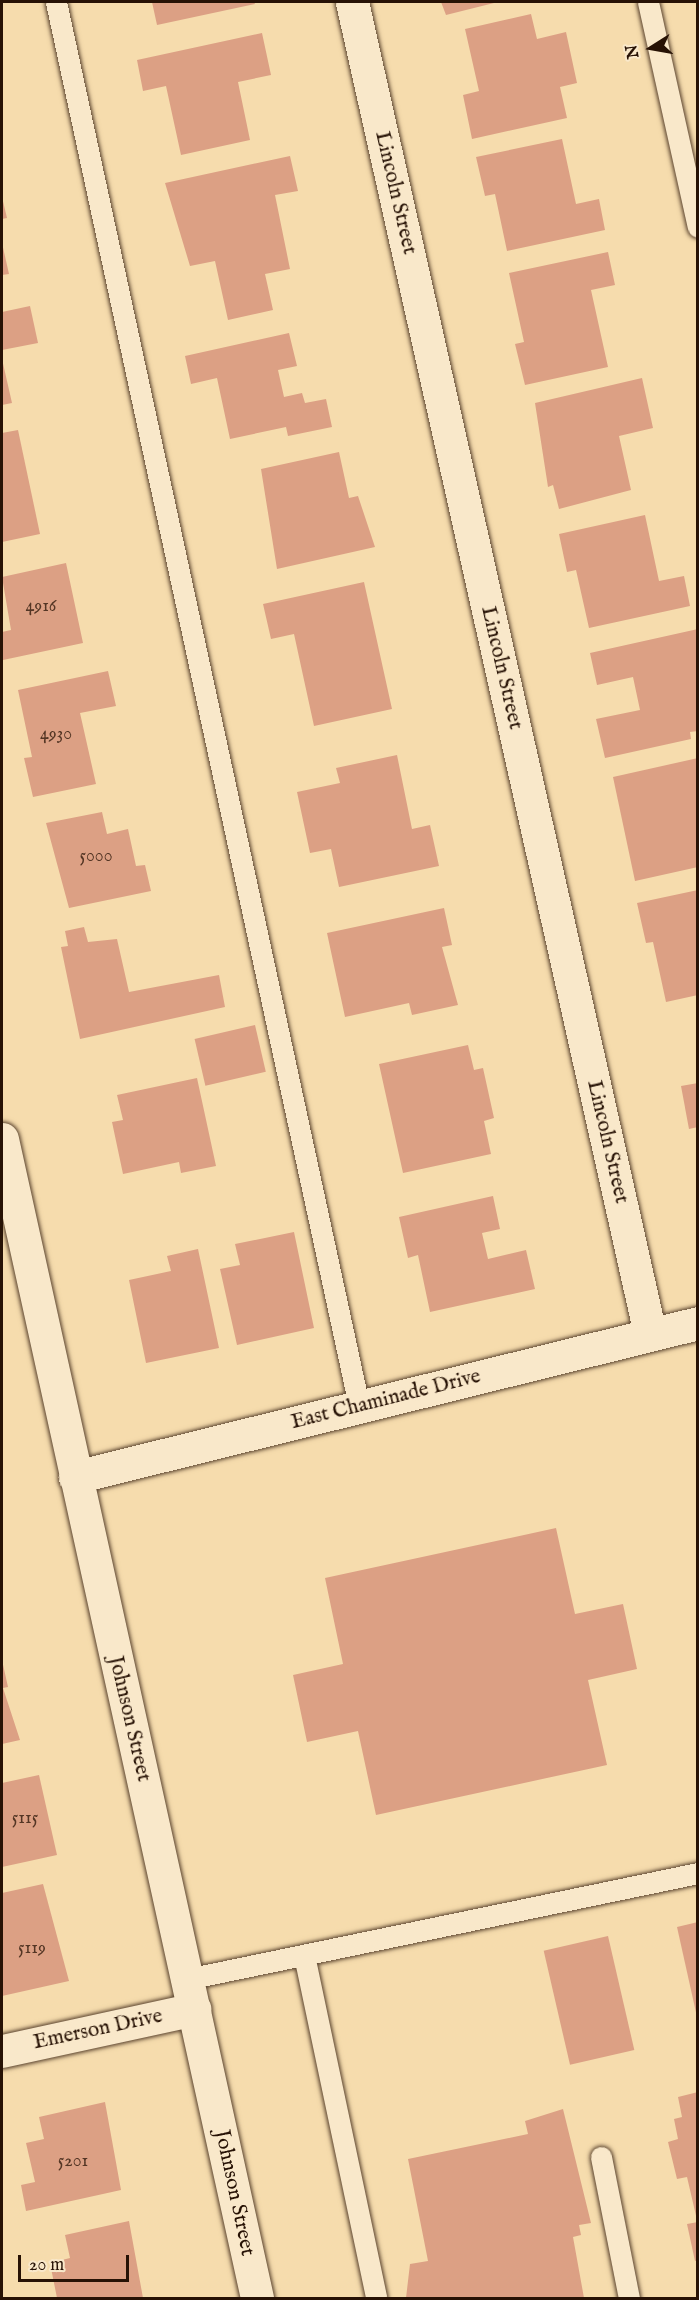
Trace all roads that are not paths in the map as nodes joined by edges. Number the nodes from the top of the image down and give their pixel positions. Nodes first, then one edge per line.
1 (56, 2) edge
2 (352, 2) edge
3 (648, 2) edge
4 (698, 227) edge
5 (2, 1139) edge
6 (698, 1323) edge
7 (650, 1334) junction
8 (359, 1406) junction
9 (75, 1477) junction
10 (698, 1873) edge
11 (304, 1955) junction
12 (191, 1994) junction
13 (2, 2051) edge
14 (601, 2157) dead end
15 (257, 2298) edge
16 (376, 2298) edge
17 (629, 2298) edge

1 - 8 lane
2 - 7 street, Lincoln Street
3 - 4 lane
5 - 9 street, Johnson Street
6 - 7 street, East Chaminade Drive
7 - 8 street, East Chaminade Drive
8 - 9 street, East Chaminade Drive
9 - 12 street, Johnson Street
10 - 11 lane
11 - 12 lane
11 - 16 lane
12 - 13 street, Emerson Drive
12 - 15 street, Johnson Street
14 - 17 lane

